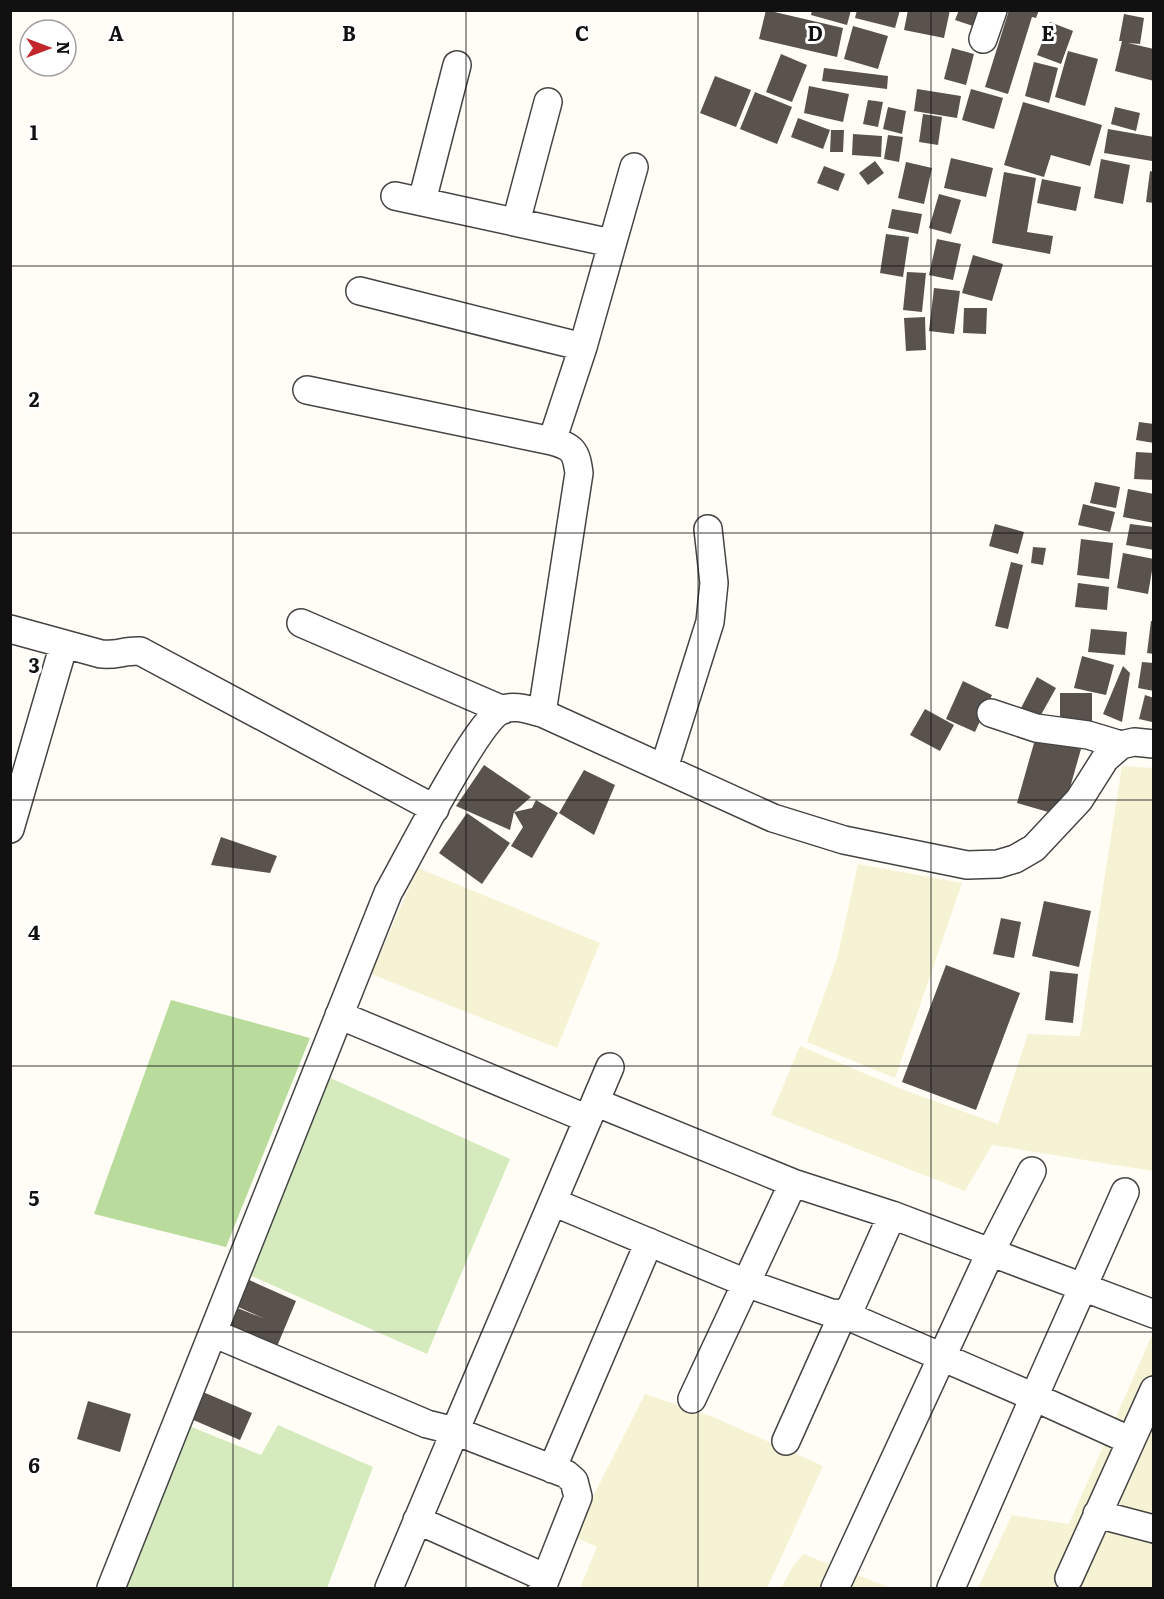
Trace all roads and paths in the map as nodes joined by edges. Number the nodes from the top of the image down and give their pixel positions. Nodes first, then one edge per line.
1 (993, 10) edge
2 (983, 39) dead end
3 (457, 65) dead end
4 (548, 102) dead end
5 (634, 167) dead end
6 (395, 196) dead end
7 (422, 201) junction
8 (516, 222) junction
9 (611, 243) junction
10 (360, 291) dead end
11 (583, 347) junction
12 (306, 390) dead end
13 (552, 441) junction
14 (708, 529) dead end
15 (301, 623) dead end
16 (10, 629) edge
17 (64, 644) junction
18 (502, 710) junction
19 (542, 713) junction
20 (991, 714) dead end
21 (1154, 744) edge
22 (1120, 745) junction
23 (22, 750) edge
24 (664, 768) junction
25 (435, 808) junction
26 (10, 829) edge
27 (339, 1015) junction
28 (610, 1067) dead end
29 (592, 1110) junction
30 (1032, 1171) dead end
31 (793, 1183) junction
32 (1125, 1192) dead end
33 (553, 1202) junction
34 (892, 1215) junction
35 (649, 1242) junction
36 (991, 1251) junction
37 (746, 1283) junction
38 (1082, 1288) junction
39 (843, 1314) junction
40 (1154, 1314) edge
41 (213, 1333) junction
42 (942, 1356) junction
43 (1154, 1390) edge
44 (1034, 1397) junction
45 (692, 1399) dead end
46 (454, 1431) junction
47 (1129, 1440) junction
48 (786, 1441) dead end
49 (552, 1469) junction
50 (1097, 1515) junction
51 (417, 1520) junction
52 (1154, 1529) edge
53 (1069, 1578) dead end
54 (544, 1583) edge
55 (111, 1588) edge
56 (389, 1588) edge
57 (835, 1588) edge
58 (951, 1588) edge

1 - 2 street
3 - 7 street
4 - 8 street
5 - 9 street
6 - 7 street
7 - 8 street
8 - 9 street
9 - 11 street
10 - 11 street
11 - 13 street
12 - 13 street
13 - 19 street
14 - 24 street
15 - 18 street
16 - 17 street
17 - 23 street
17 - 25 street
18 - 19 street
18 - 25 street
19 - 24 street
20 - 22 street
21 - 22 street
22 - 24 street
23 - 26 street
25 - 27 street
27 - 29 street
27 - 41 street
28 - 29 street
29 - 31 street
29 - 33 street
30 - 36 street
31 - 34 street
31 - 37 street
32 - 38 street
33 - 35 street
33 - 46 street
34 - 36 street
34 - 39 street
35 - 37 street
35 - 49 street
36 - 38 street
36 - 42 street
37 - 39 street
37 - 45 street
38 - 40 street
38 - 44 street
39 - 42 street
39 - 48 street
41 - 46 street
41 - 55 street
42 - 44 street
42 - 57 street
43 - 47 street
44 - 47 street
44 - 58 street
46 - 49 street
46 - 51 street
47 - 50 street
49 - 54 street
50 - 52 street
50 - 53 street
51 - 54 street
51 - 56 street

